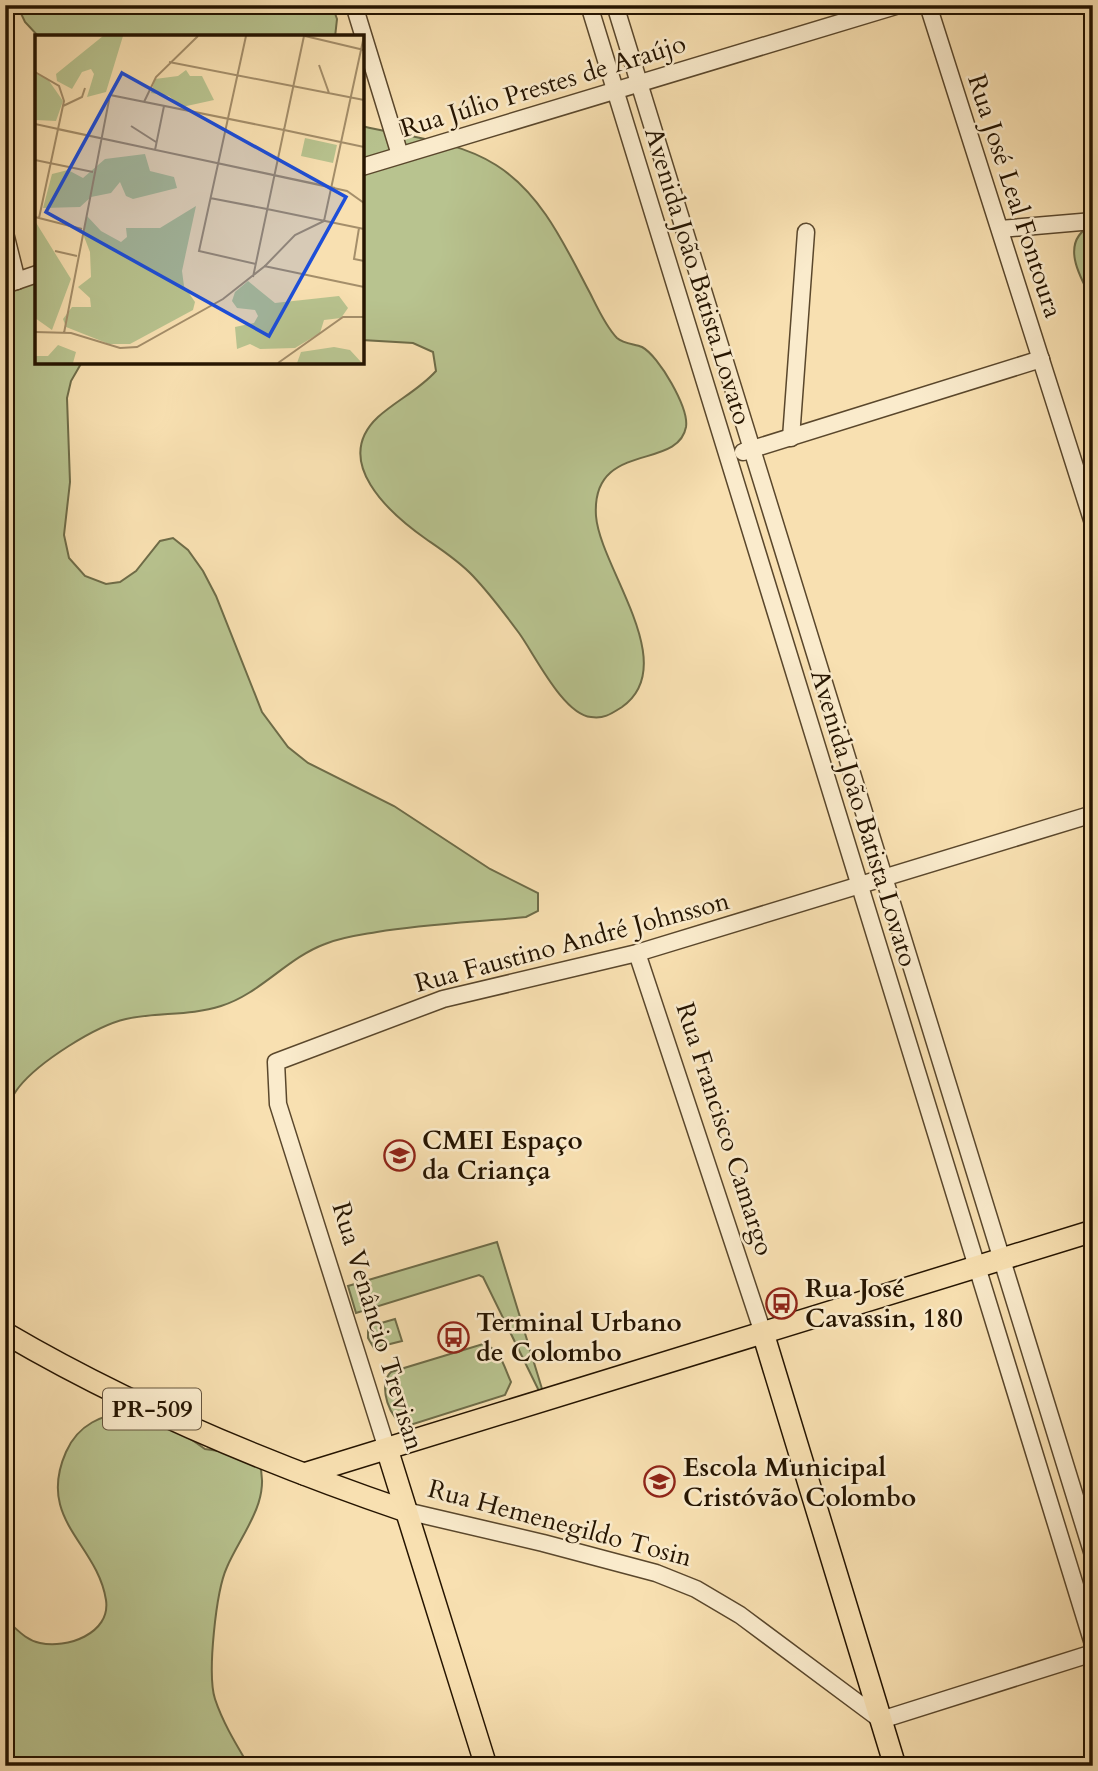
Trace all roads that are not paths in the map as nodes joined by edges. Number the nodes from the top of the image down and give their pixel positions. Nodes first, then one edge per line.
1 (355, 5) edge
2 (589, 5) edge
3 (615, 5) edge
4 (899, 5) edge
5 (928, 5) edge
6 (638, 82) junction
7 (615, 90) junction
8 (400, 155) junction
9 (364, 166) edge
10 (1093, 221) edge
11 (1000, 229) junction
12 (806, 232) dead end
13 (5, 233) edge
14 (35, 275) edge
15 (11, 283) edge
16 (1041, 359) junction
17 (791, 438) junction
18 (752, 450) junction
19 (728, 457) junction
20 (1093, 523) edge
21 (1093, 814) edge
22 (883, 877) junction
23 (859, 885) junction
24 (637, 953) junction
25 (275, 1062) joint
26 (978, 1182) junction
27 (953, 1190) junction
28 (1093, 1231) edge
29 (1002, 1259) junction
30 (976, 1267) junction
31 (5, 1333) edge
32 (762, 1333) junction
33 (387, 1449) junction
34 (304, 1474) junction
35 (406, 1511) junction
36 (1093, 1555) edge
37 (1093, 1644) edge
38 (1093, 1653) edge
39 (881, 1720) junction
40 (486, 1766) edge
41 (895, 1766) edge

1 - 8 street
2 - 7 street, Avenida João Batista Lovato
3 - 6 street, Avenida João Batista Lovato
4 - 6 street, Rua Júlio Prestes de Araújo
5 - 11 street, Rua José Leal Fontoura
6 - 7 street, Rua Júlio Prestes de Araújo
6 - 18 street, Avenida João Batista Lovato
7 - 8 street, Rua Júlio Prestes de Araújo
7 - 19 street, Avenida João Batista Lovato
8 - 9 street, Rua Júlio Prestes de Araújo
10 - 11 street
11 - 16 street, Rua José Leal Fontoura
12 - 17 street
13 - 15 street
14 - 15 street
16 - 17 street
16 - 20 street, Rua José Leal Fontoura
17 - 18 street
18 - 19 street
18 - 22 street, Avenida João Batista Lovato
19 - 23 street, Avenida João Batista Lovato
21 - 22 street, Rua Faustino André Johnsson
22 - 23 street, Rua Faustino André Johnsson
22 - 26 street, Avenida João Batista Lovato
23 - 24 street, Rua Faustino André Johnsson
23 - 27 street, Avenida João Batista Lovato
24 - 25 street, Rua Faustino André Johnsson
24 - 32 street, Rua Francisco Camargo
25 - 33 street, Rua Venâncio Trevisan
26 - 27 street
26 - 29 street, Avenida João Batista Lovato
27 - 30 street, Avenida João Batista Lovato
28 - 29 main road
29 - 30 main road
29 - 36 street, Avenida João Batista Lovato
30 - 32 main road
30 - 37 street, Avenida João Batista Lovato
31 - 34 main road, PR-509
32 - 33 main road
32 - 39 main road, Rua Francisco Camargo
33 - 34 main road
33 - 35 main road, Rua Venâncio Trevisan
34 - 35 main road, Rua Hemenegildo Tosin / PR-509
35 - 39 street, Rua Hemenegildo Tosin / PR-509
35 - 40 main road, Rua Venâncio Trevisan
38 - 39 street
39 - 41 main road, Rua Francisco Camargo

